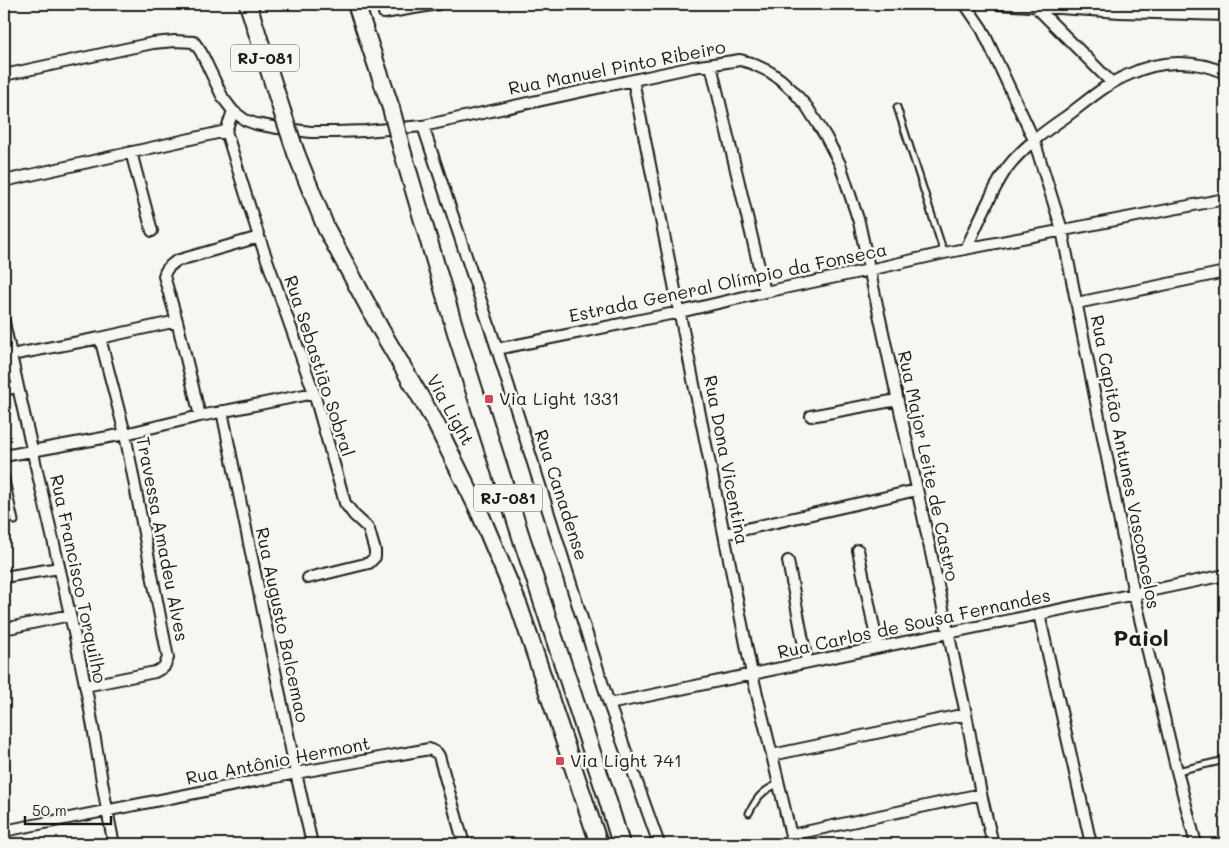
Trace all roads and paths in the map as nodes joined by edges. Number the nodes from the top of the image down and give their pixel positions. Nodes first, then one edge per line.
1 (248, 4) edge
2 (356, 4) edge
3 (438, 4) edge
4 (965, 4) edge
5 (998, 4) edge
6 (1035, 6) junction
7 (402, 7) edge
8 (384, 13) dead end
9 (1225, 15) edge
10 (711, 65) junction
11 (1225, 73) edge
12 (4, 75) edge
13 (633, 80) junction
14 (1112, 83) junction
15 (897, 107) dead end
16 (233, 111) junction
17 (423, 126) junction
18 (226, 131) junction
19 (1034, 140) junction
20 (131, 152) junction
21 (4, 181) edge
22 (1225, 199) edge
23 (152, 230) dead end
24 (1062, 230) junction
25 (259, 237) junction
26 (966, 249) junction
27 (944, 253) junction
28 (869, 270) junction
29 (1225, 272) edge
30 (765, 292) junction
31 (1077, 303) junction
32 (680, 312) junction
33 (177, 321) junction
34 (4, 322) edge
35 (100, 338) junction
36 (497, 348) junction
37 (10, 355) junction
38 (17, 387) junction
39 (4, 390) edge
40 (314, 393) junction
41 (897, 400) junction
42 (222, 411) junction
43 (200, 416) junction
44 (811, 416) dead end
45 (125, 434) junction
46 (33, 450) junction
47 (4, 456) edge
48 (4, 471) edge
49 (917, 490) junction
50 (15, 521) dead end
51 (724, 534) junction
52 (858, 550) dead end
53 (788, 561) dead end
54 (59, 568) junction
55 (1225, 575) edge
56 (4, 577) edge
57 (308, 578) dead end
58 (1134, 594) junction
59 (1039, 614) junction
60 (70, 615) junction
61 (4, 629) edge
62 (948, 634) junction
63 (878, 647) junction
64 (807, 662) junction
65 (752, 674) junction
66 (86, 686) junction
67 (609, 704) junction
68 (966, 714) junction
69 (772, 756) junction
70 (1225, 760) edge
71 (1177, 771) junction
72 (296, 773) junction
73 (779, 784) junction
74 (981, 794) junction
75 (106, 810) junction
76 (749, 813) dead end
77 (4, 831) edge
78 (792, 840) edge
79 (114, 844) edge
80 (312, 844) edge
81 (464, 844) edge
82 (600, 844) edge
83 (621, 844) edge
84 (659, 844) edge
85 (993, 844) edge
86 (1091, 844) edge
87 (1196, 844) edge

1 - 82 main road, Via Light / RJ-081, bridge
2 - 83 main road, Via Light / RJ-081, bridge
3 - 7 street
4 - 19 street, Rua Capitão Antunes Vasconcelos
5 - 6 street
6 - 9 street
6 - 14 street
7 - 8 street
10 - 13 street, Rua Manuel Pinto Ribeiro
10 - 28 street, Rua Manuel Pinto Ribeiro
10 - 30 street
11 - 14 street
12 - 16 street
13 - 17 street, Rua Manuel Pinto Ribeiro
13 - 32 street, Rua Dona Vicentina
14 - 19 street
15 - 27 lane
16 - 17 street, Rua Manuel Pinto Ribeiro
16 - 18 street
17 - 36 street, Rua Canadense
18 - 20 street
18 - 25 street, Rua Sebastião Sobral
19 - 24 street, Rua Capitão Antunes Vasconcelos
19 - 26 street
20 - 21 street
20 - 23 street
22 - 24 street, Estrada General Olímpio da Fonseca
24 - 26 street, Estrada General Olímpio da Fonseca
24 - 31 street, Rua Capitão Antunes Vasconcelos
25 - 33 street
25 - 40 street, Rua Sebastião Sobral
26 - 27 street, Estrada General Olímpio da Fonseca
27 - 28 street, Estrada General Olímpio da Fonseca
28 - 30 street, Estrada General Olímpio da Fonseca
28 - 41 street, Rua Major Leite de Castro
29 - 31 street
30 - 32 street, Estrada General Olímpio da Fonseca
31 - 58 street, Rua Capitão Antunes Vasconcelos
32 - 36 street, Estrada General Olímpio da Fonseca
32 - 51 street, Rua Dona Vicentina
33 - 35 street
33 - 43 street
34 - 37 street, Rua Francisco Torquilho
35 - 37 street
35 - 45 street, Travessa Amadeu Alves
36 - 67 street, Rua Canadense
37 - 38 street, Rua Francisco Torquilho
38 - 39 street
38 - 46 street, Rua Francisco Torquilho
40 - 42 street
40 - 57 street, Rua Sebastião Sobral
41 - 44 street
41 - 49 street, Rua Major Leite de Castro
42 - 43 street
42 - 72 street, Rua Augusto Balcemao
43 - 45 street
45 - 46 street
45 - 66 street, Travessa Amadeu Alves
46 - 47 street
46 - 54 street, Rua Francisco Torquilho
48 - 50 lane
49 - 51 street
49 - 62 street, Rua Major Leite de Castro
51 - 65 street, Rua Dona Vicentina
52 - 63 street
53 - 64 street
54 - 56 street
54 - 60 street, Rua Francisco Torquilho
55 - 58 street, Rua Carlos de Sousa Fernandes
58 - 59 street, Rua Carlos de Sousa Fernandes
58 - 71 street, Rua Capitão Antunes Vasconcelos
59 - 62 street, Rua Carlos de Sousa Fernandes
59 - 86 street
60 - 61 street
60 - 66 street, Rua Francisco Torquilho
62 - 63 street, Rua Carlos de Sousa Fernandes
62 - 68 street, Rua Major Leite de Castro
63 - 64 street, Rua Carlos de Sousa Fernandes
64 - 65 street, Rua Carlos de Sousa Fernandes
65 - 67 street, Rua Carlos de Sousa Fernandes
65 - 69 street, Rua Dona Vicentina
66 - 75 street, Rua Francisco Torquilho
67 - 84 street, Rua Canadense
68 - 69 street
68 - 74 street, Rua Major Leite de Castro
69 - 73 street, Rua Dona Vicentina
70 - 71 lane
71 - 87 street, Rua Capitão Antunes Vasconcelos
72 - 75 street, Rua Antônio Hermont
72 - 80 street, Rua Augusto Balcemao
72 - 81 street, Rua Antônio Hermont
73 - 76 lane
73 - 78 street, Rua Dona Vicentina
74 - 78 street
74 - 85 street, Rua Major Leite de Castro
75 - 77 street, Rua Antônio Hermont
75 - 79 street, Rua Francisco Torquilho

